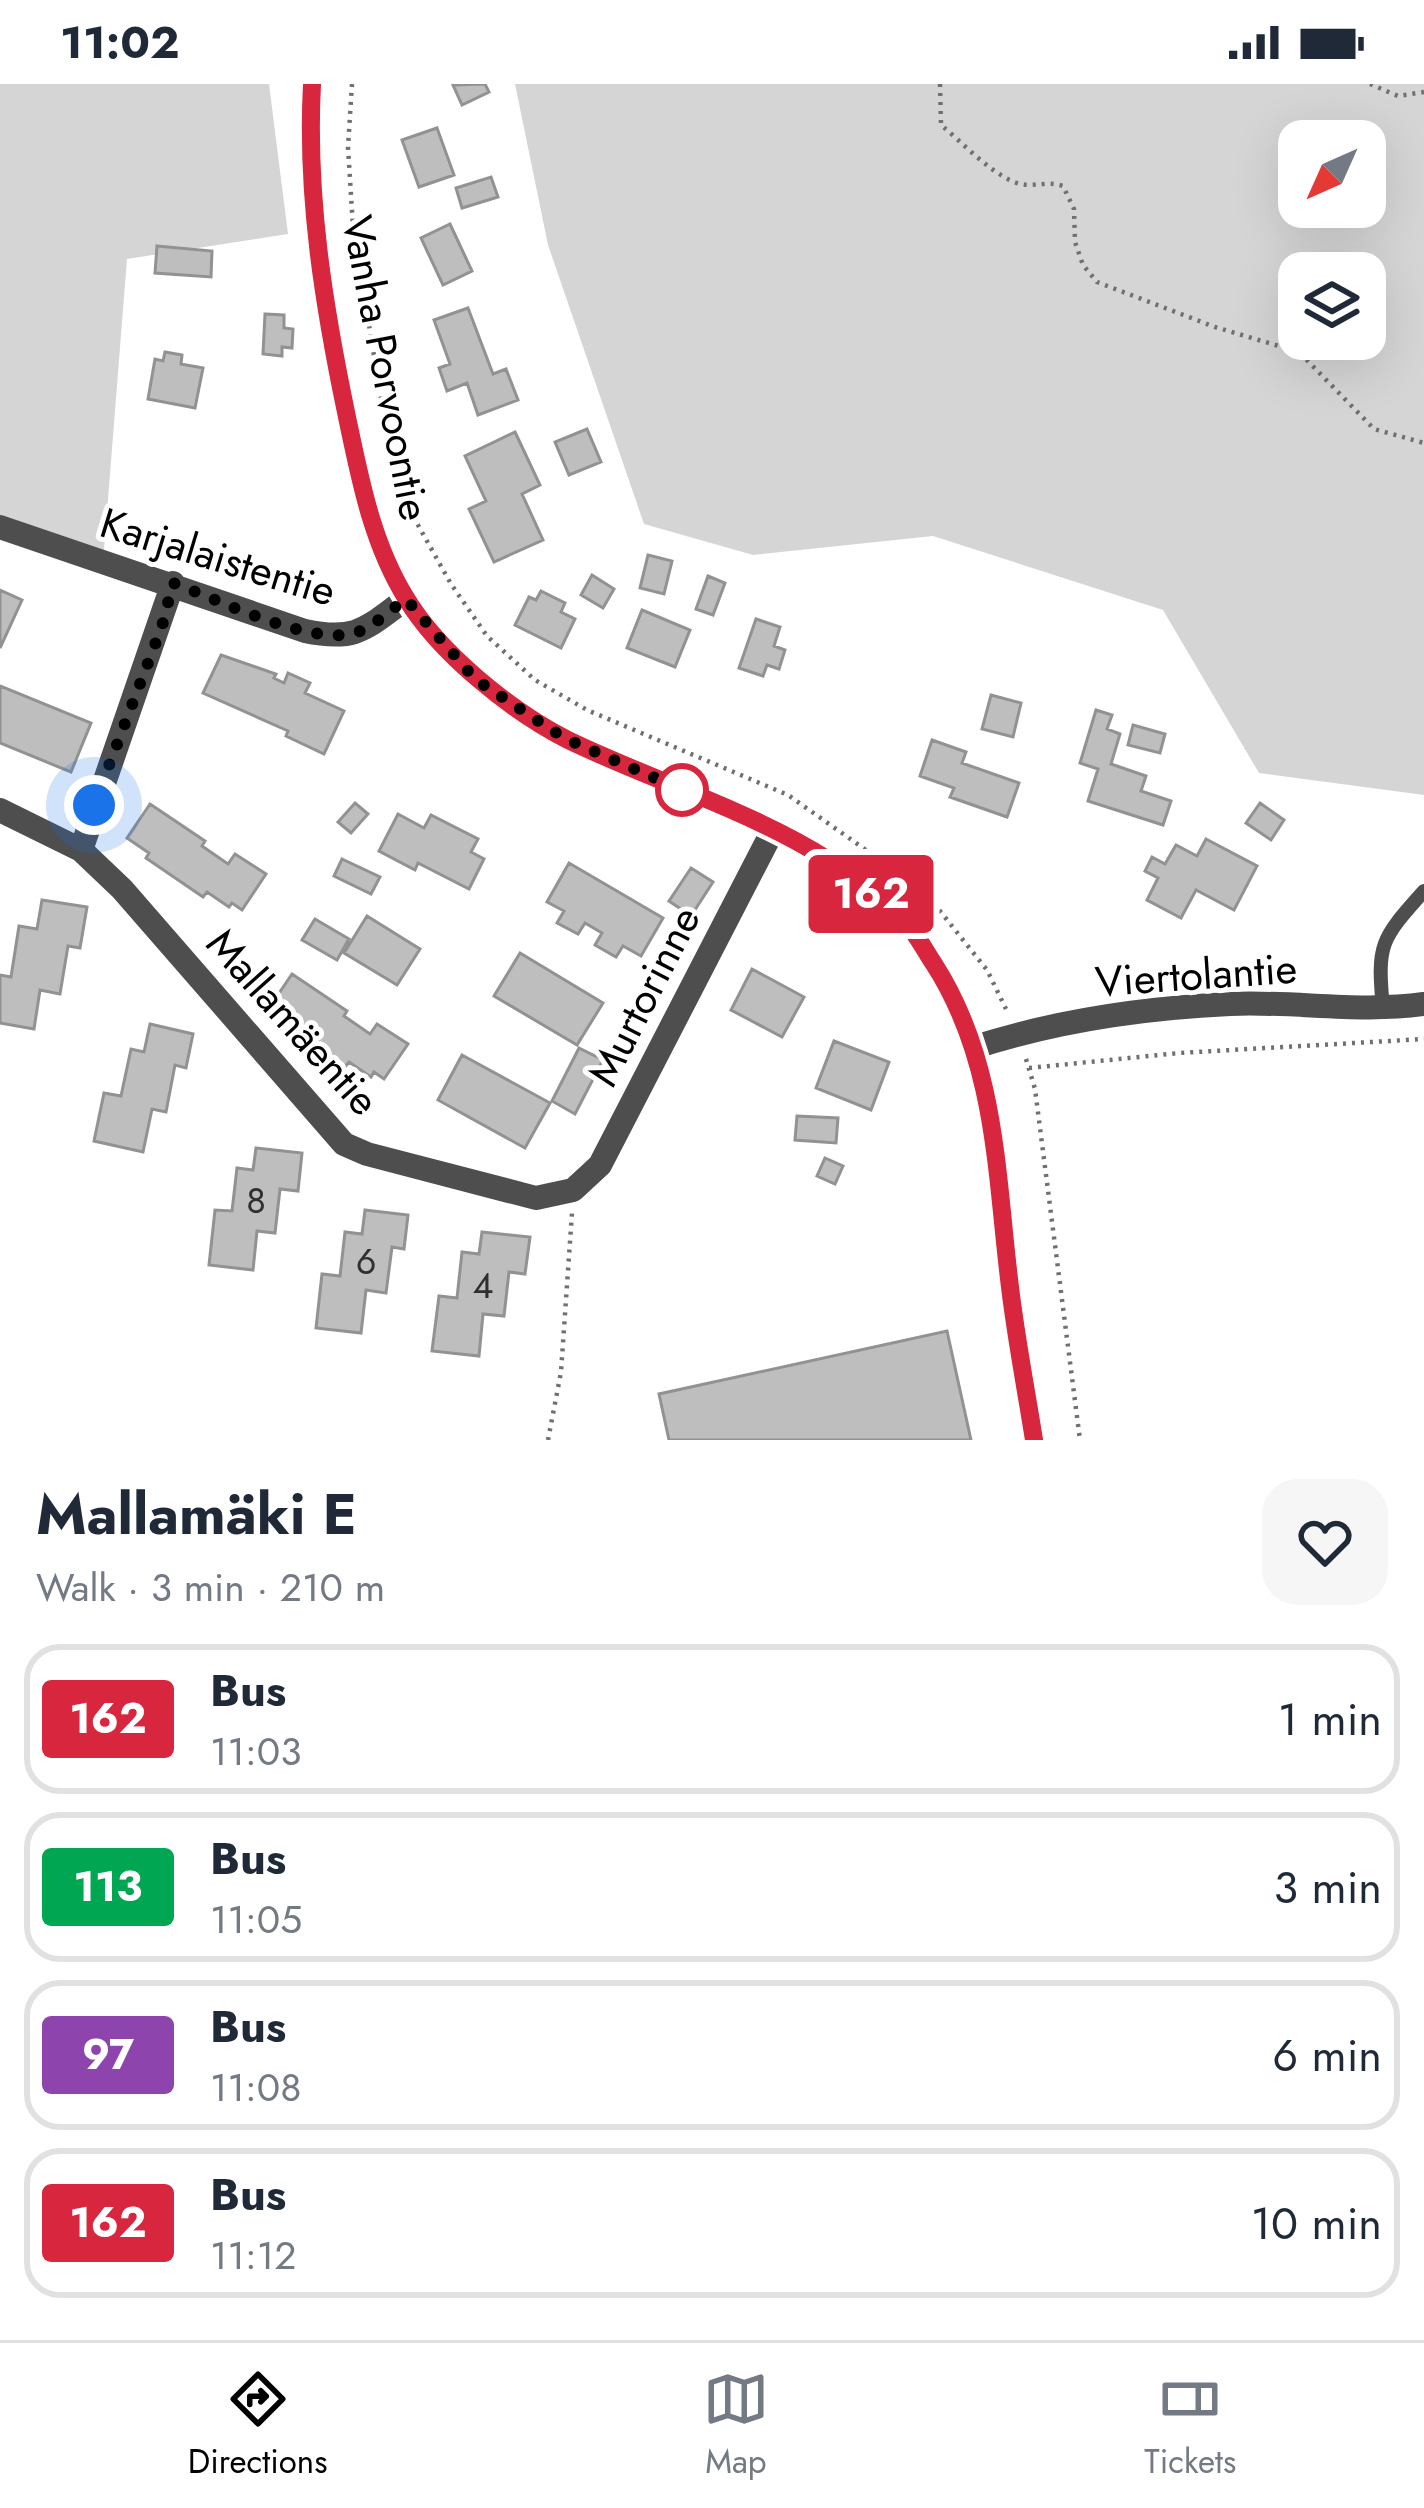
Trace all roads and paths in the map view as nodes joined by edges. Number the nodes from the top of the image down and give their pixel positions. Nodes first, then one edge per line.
1 (312, 84) edge
2 (352, 84) edge
3 (940, 84) edge
4 (1370, 84) edge
5 (1424, 92) edge
6 (1424, 443) edge
7 (0, 527) edge
8 (173, 583) junction
9 (406, 599) junction
10 (0, 810) edge
11 (773, 830) junction
12 (81, 850) junction
13 (1424, 891) edge
14 (1424, 1004) edge
15 (1383, 1010) junction
16 (1018, 1033) junction
17 (1424, 1040) edge
18 (975, 1047) junction
19 (1028, 1068) junction
20 (573, 1190) junction
21 (548, 1440) edge
22 (1034, 1440) edge
23 (1080, 1440) edge

1 - 9 main road, Vanha Porvoontie
2 - 16 path
3 - 6 path
4 - 5 path
7 - 8 street, Karjalaistentie
8 - 9 street, Karjalaistentie
8 - 12 street
9 - 11 main road, Vanha Porvoontie
10 - 12 street, Mallamäentie
11 - 18 main road, Vanha Porvoontie
11 - 20 street, Murtorinne
12 - 20 street, Mallamäentie
13 - 15 lane
14 - 15 street, Viertolantie
15 - 16 street, Viertolantie
16 - 18 street, Viertolantie
16 - 19 path
17 - 19 path
18 - 22 main road, Vanha Porvoontie
19 - 23 path
20 - 21 path

